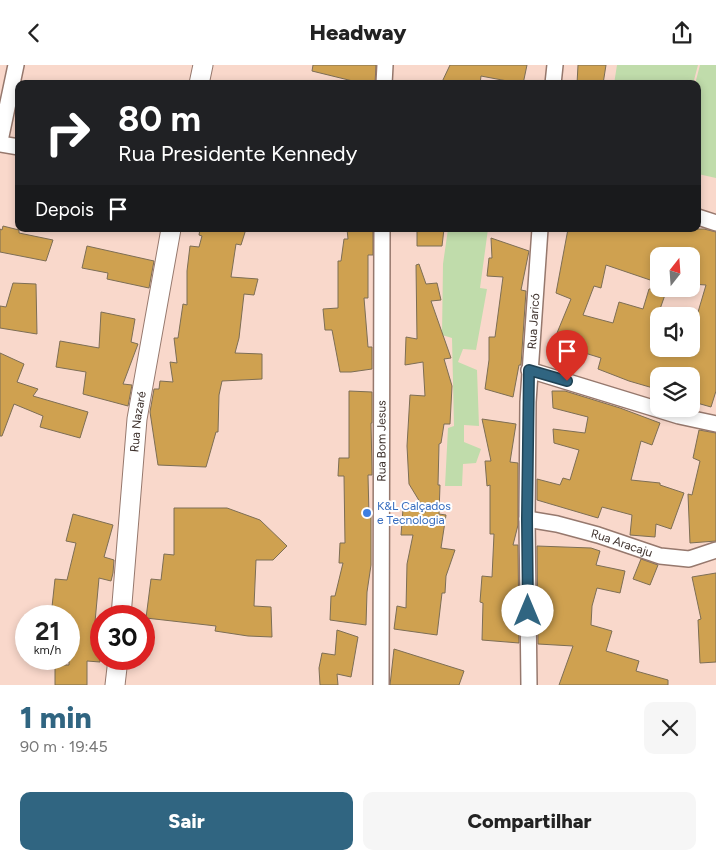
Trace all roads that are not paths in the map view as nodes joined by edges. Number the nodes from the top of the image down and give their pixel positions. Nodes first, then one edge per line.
1 (16, 65) edge
2 (203, 65) edge
3 (385, 65) edge
4 (555, 65) edge
5 (200, 80) edge
6 (384, 80) edge
7 (553, 80) edge
8 (0, 143) edge
9 (15, 146) edge
10 (701, 218) edge
11 (716, 223) edge
12 (170, 232) edge
13 (382, 232) edge
14 (540, 232) edge
15 (529, 370) junction
16 (716, 425) edge
17 (527, 519) junction
18 (716, 549) edge
19 (122, 605) edge
20 (117, 670) edge
21 (115, 685) edge
22 (381, 685) edge
23 (529, 685) edge

1 - 8 street
2 - 5 street
3 - 6 street
4 - 7 street
8 - 9 street
10 - 11 street
12 - 19 street, Rua Nazaré
13 - 22 street, Rua Bom Jesus
14 - 15 street, Rua Jaricó
15 - 16 street
15 - 17 street, Rua Jaricó
17 - 18 street, Rua Aracaju
17 - 23 street, Rua Jaricó
20 - 21 street

